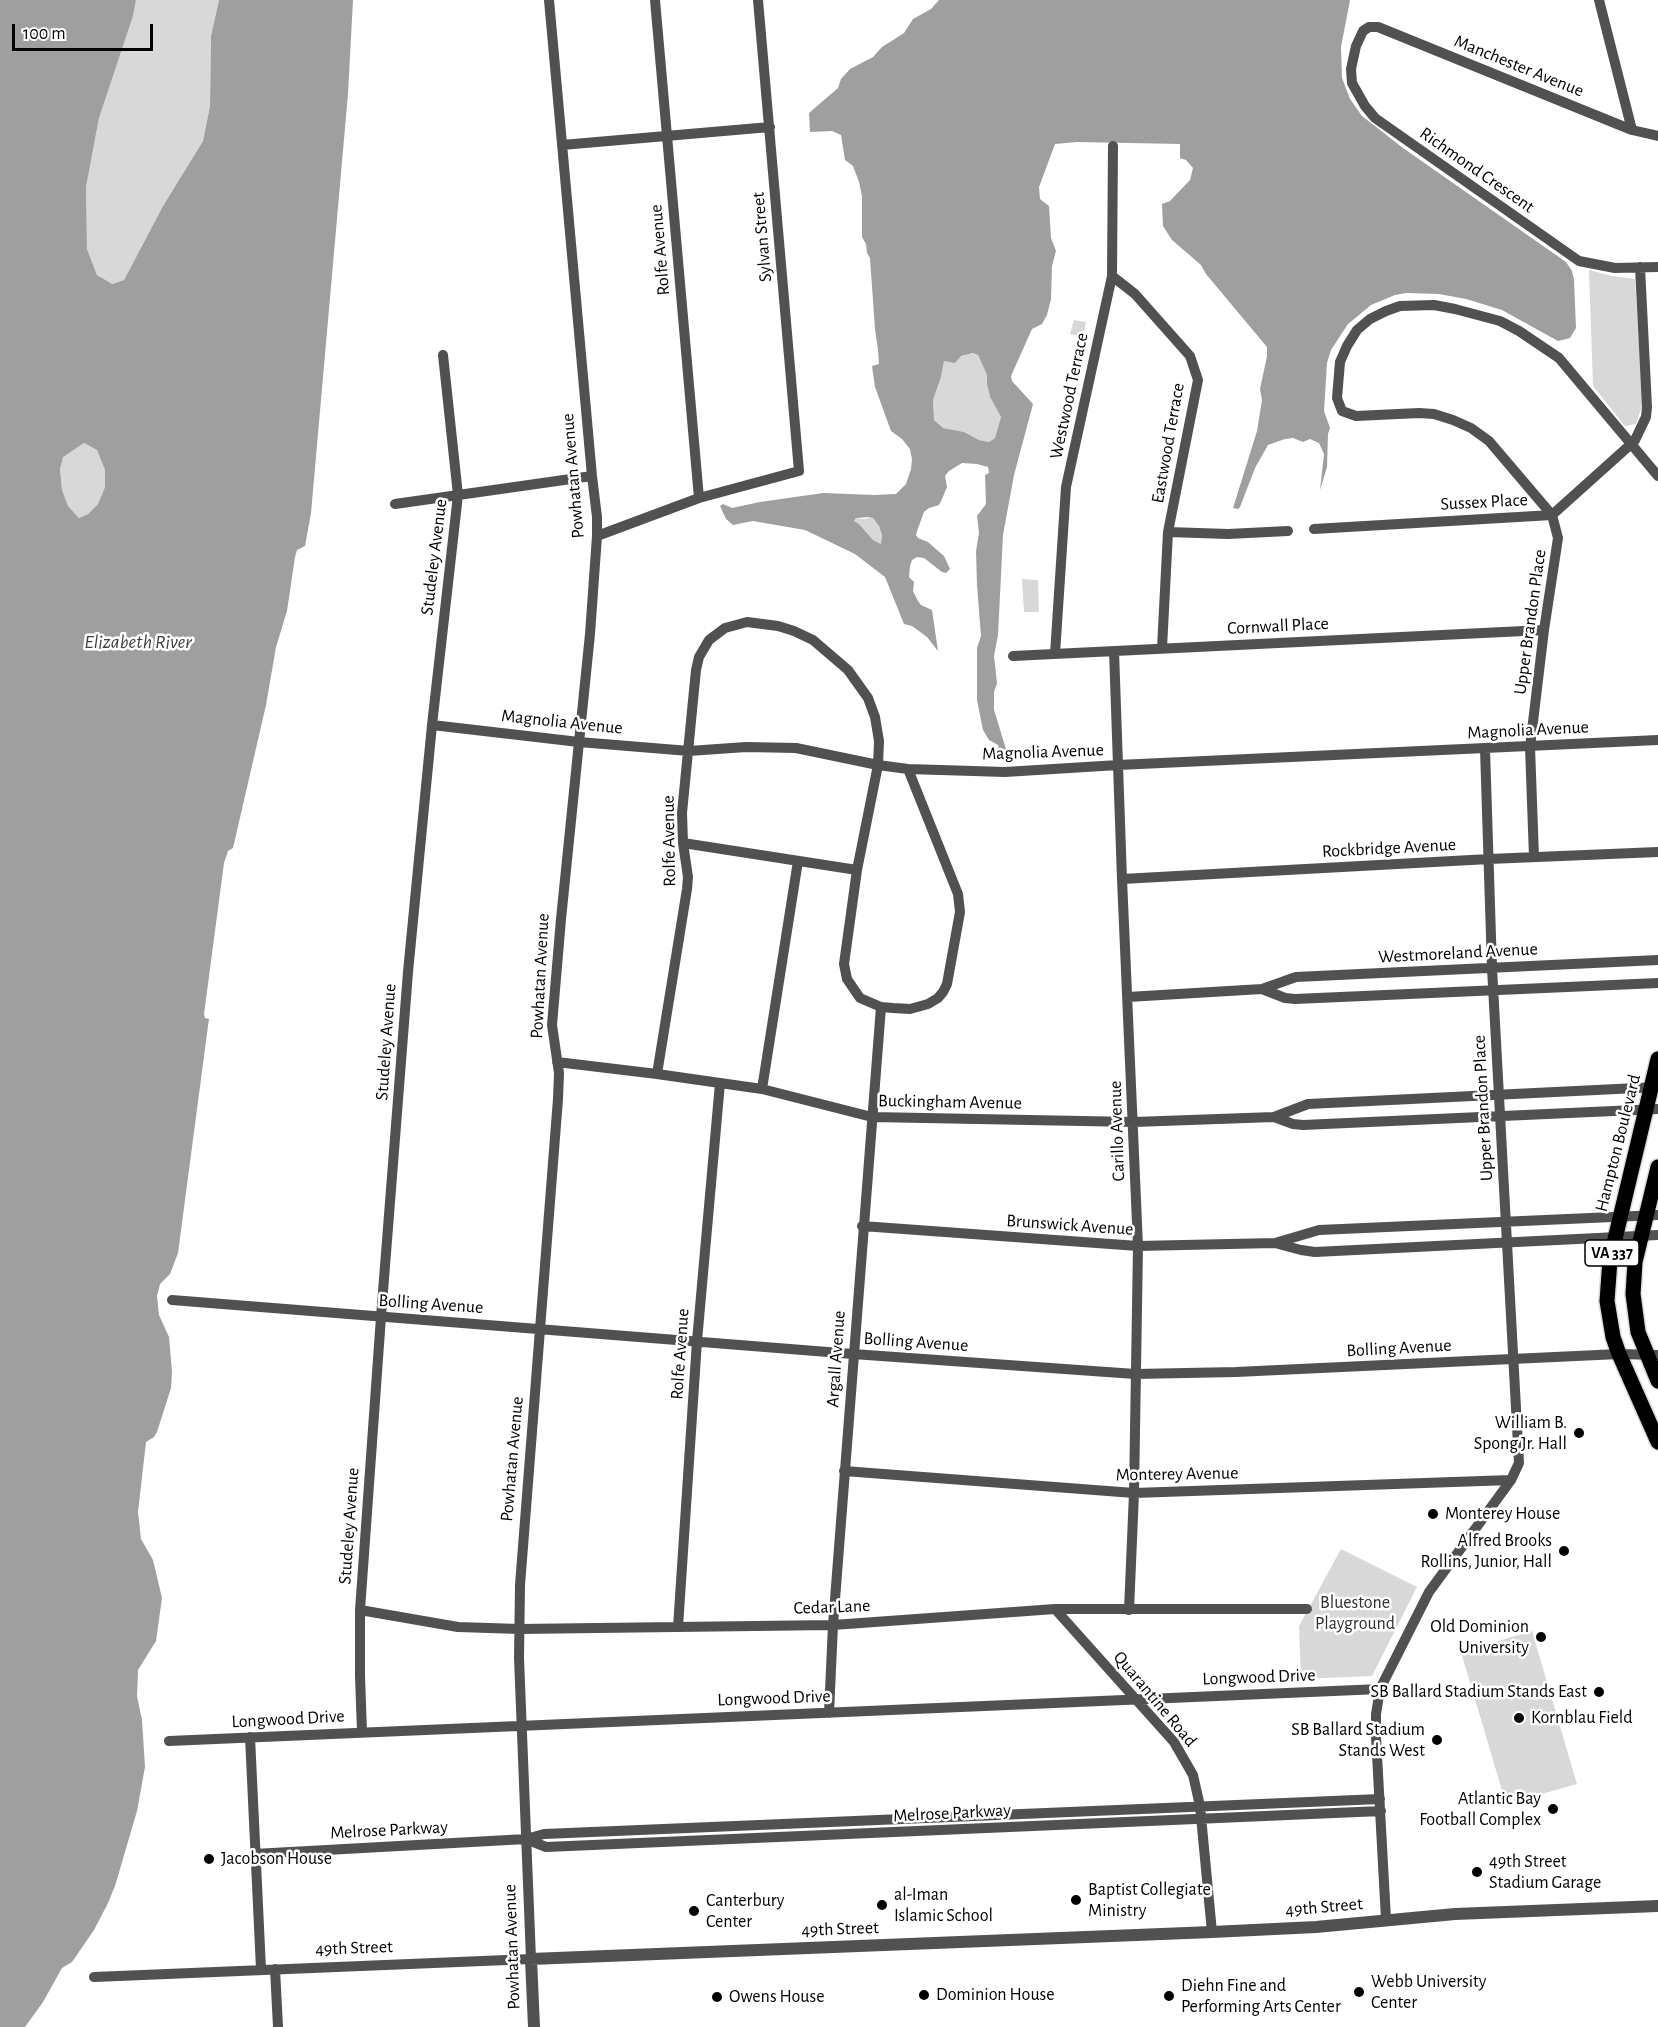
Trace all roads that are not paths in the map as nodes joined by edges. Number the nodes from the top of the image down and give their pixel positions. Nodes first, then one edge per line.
1 (549, 0) edge
2 (655, 0) edge
3 (758, 0) edge
4 (1599, 0) edge
5 (1369, 27) joint
6 (770, 127) junction
7 (1632, 130) junction
8 (667, 135) junction
9 (1658, 136) edge
10 (562, 145) junction
11 (1113, 146) dead end
12 (1640, 267) junction
13 (1658, 267) edge
14 (1112, 276) junction
15 (443, 355) dead end
16 (1630, 445) junction
17 (592, 476) junction
18 (1658, 476) edge
19 (458, 495) junction
20 (699, 498) junction
21 (395, 504) dead end
22 (1552, 514) junction
23 (1314, 529) dead end
24 (1288, 531) dead end
25 (1168, 532) junction
26 (597, 536) junction
27 (1544, 630) junction
28 (1162, 648) junction
29 (1114, 651) junction
30 (1055, 654) junction
31 (1013, 656) dead end
32 (432, 724) junction
33 (1658, 740) edge
34 (579, 742) junction
35 (1530, 747) junction
36 (1485, 749) junction
37 (689, 751) junction
38 (878, 765) junction
39 (1118, 765) junction
40 (908, 768) junction
41 (682, 843) junction
42 (1658, 852) edge
43 (1534, 857) junction
44 (1489, 859) junction
45 (798, 861) junction
46 (857, 870) junction
47 (1122, 879) junction
48 (1658, 960) edge
49 (1492, 968) junction
50 (1658, 983) edge
51 (1262, 989) junction
52 (1493, 989) junction
53 (1128, 997) junction
54 (881, 1007) junction
55 (1658, 1059) edge
56 (557, 1062) junction
57 (657, 1074) junction
58 (720, 1083) junction
59 (1655, 1088) edge
60 (762, 1089) junction
61 (1499, 1095) junction
62 (1652, 1109) edge
63 (1500, 1116) junction
64 (1274, 1117) junction
65 (872, 1118) junction
66 (1134, 1122) junction
67 (1658, 1167) edge
68 (1652, 1216) edge
69 (1620, 1217) junction
70 (1504, 1222) junction
71 (862, 1226) junction
72 (1658, 1235) edge
73 (1642, 1236) junction
74 (1615, 1238) junction
75 (1275, 1243) junction
76 (1506, 1243) junction
77 (1138, 1246) junction
78 (172, 1300) dead end
79 (381, 1317) junction
80 (541, 1329) junction
81 (697, 1341) junction
82 (853, 1354) junction
83 (1619, 1354) junction
84 (1652, 1355) edge
85 (1512, 1359) junction
86 (1135, 1374) junction
87 (1658, 1381) edge
88 (1658, 1442) edge
89 (844, 1471) junction
90 (1511, 1480) junction
91 (1134, 1493) junction
92 (1055, 1609) junction
93 (1307, 1609) dead end
94 (1129, 1610) junction
95 (360, 1611) junction
96 (832, 1625) junction
97 (678, 1627) junction
98 (519, 1629) junction
99 (1380, 1689) junction
100 (1134, 1699) junction
101 (829, 1713) junction
102 (521, 1726) junction
103 (362, 1732) junction
104 (250, 1737) junction
105 (169, 1741) dead end
106 (1380, 1799) junction
107 (1200, 1806) junction
108 (1381, 1811) junction
109 (1202, 1818) junction
110 (526, 1839) junction
111 (254, 1854) junction
112 (1658, 1906) edge
113 (1386, 1919) junction
114 (1212, 1932) junction
115 (531, 1959) junction
116 (261, 1969) junction
117 (275, 1969) junction
118 (94, 1977) dead end
119 (278, 2027) edge
120 (534, 2027) edge

1 - 10 street, Powhatan Avenue
2 - 8 street, Rolfe Avenue
3 - 6 street, Sylvan Street
4 - 7 street
5 - 7 street, Manchester Avenue
5 - 12 street, Richmond Crescent
6 - 8 street
6 - 20 street, Sylvan Street
7 - 9 street, Manchester Avenue
8 - 10 street
8 - 20 street, Rolfe Avenue
10 - 17 street, Powhatan Avenue
11 - 14 street, Westwood Terrace
12 - 13 street, Richmond Crescent
12 - 16 street
14 - 25 street, Eastwood Terrace
14 - 30 street, Westwood Terrace
15 - 19 street, Studeley Avenue
16 - 18 street
16 - 22 street, Sussex Place
16 - 22 street
17 - 19 street
17 - 26 street, Powhatan Avenue
19 - 21 street
19 - 32 street, Studeley Avenue
20 - 26 street
22 - 23 street, Sussex Place
22 - 27 street, Upper Brandon Place
24 - 25 street
25 - 28 street, Eastwood Terrace
26 - 34 street, Powhatan Avenue
27 - 28 street, Cornwall Place
27 - 35 street, Upper Brandon Place
28 - 29 street, Cornwall Place
29 - 30 street, Cornwall Place
29 - 39 street, Carillo Avenue
30 - 31 street, Cornwall Place
32 - 34 street, Magnolia Avenue
32 - 79 street, Studeley Avenue
33 - 35 street, Magnolia Avenue
34 - 37 street, Magnolia Avenue
34 - 56 street, Powhatan Avenue
35 - 36 street, Magnolia Avenue
35 - 43 street, Upper Brandon Place
36 - 39 street, Magnolia Avenue
36 - 44 street, Upper Brandon Place
37 - 38 street, Magnolia Avenue
37 - 38 street, Rolfe Avenue
37 - 41 street, Rolfe Avenue
38 - 40 street, Magnolia Avenue
38 - 46 street, Rolfe Avenue
39 - 40 street, Magnolia Avenue
39 - 47 street, Carillo Avenue
40 - 54 street
41 - 45 street
41 - 57 street, Rolfe Avenue
42 - 43 street, Rockbridge Avenue
43 - 44 street, Rockbridge Avenue
44 - 47 street, Rockbridge Avenue
44 - 49 street, Upper Brandon Place
45 - 46 street
45 - 60 street
46 - 54 street, Rolfe Avenue
47 - 53 street, Carillo Avenue
48 - 49 street, Westmoreland Avenue
49 - 51 street, Westmoreland Avenue
49 - 52 street, Upper Brandon Place
50 - 52 street, Westmoreland Avenue
51 - 52 street, Westmoreland Avenue
51 - 53 street, Westmoreland Avenue
52 - 61 street, Upper Brandon Place
53 - 66 street, Carillo Avenue
54 - 65 street, Argall Avenue
55 - 59 main road, Hampton Boulevard / VA 337
56 - 57 street, Buckingham Avenue
56 - 80 street, Powhatan Avenue
57 - 58 street, Buckingham Avenue
58 - 60 street, Buckingham Avenue
58 - 81 street, Rolfe Avenue
59 - 61 street, Buckingham Avenue
59 - 62 main road, Hampton Boulevard / VA 337
60 - 65 street, Buckingham Avenue
61 - 63 street, Upper Brandon Place
61 - 64 street, Buckingham Avenue
62 - 63 street, Buckingham Avenue
62 - 69 main road, Hampton Boulevard / VA 337
63 - 64 street, Buckingham Avenue
63 - 70 street, Upper Brandon Place
64 - 66 street, Buckingham Avenue
65 - 66 street, Buckingham Avenue
65 - 71 street, Argall Avenue
66 - 77 street, Carillo Avenue
67 - 68 main road, VA 337
68 - 69 street, Brunswick Avenue
68 - 73 main road, VA 337
69 - 70 street, Brunswick Avenue
69 - 74 main road, Hampton Boulevard / VA 337
70 - 75 street, Brunswick Avenue
70 - 76 street, Upper Brandon Place
71 - 77 street, Brunswick Avenue
71 - 82 street, Argall Avenue
72 - 73 street, Brunswick Avenue
73 - 74 street, Brunswick Avenue
73 - 84 main road, VA 337
74 - 76 street, Brunswick Avenue
74 - 83 main road, Hampton Boulevard / VA 337
75 - 76 street, Brunswick Avenue
75 - 77 street, Brunswick Avenue
76 - 85 street, Upper Brandon Place
77 - 86 street, Carillo Avenue
78 - 79 street, Bolling Avenue
79 - 80 street, Bolling Avenue
79 - 95 street, Studeley Avenue
80 - 81 street, Bolling Avenue
80 - 98 street, Powhatan Avenue
81 - 82 street, Bolling Avenue
81 - 97 street, Rolfe Avenue
82 - 86 street, Bolling Avenue
82 - 89 street, Argall Avenue
83 - 84 street, Bolling Avenue
83 - 85 street, Bolling Avenue
83 - 88 main road, Hampton Boulevard / VA 337
84 - 87 main road, VA 337
85 - 86 street, Bolling Avenue
85 - 90 street, Upper Brandon Place
86 - 91 street, Carillo Avenue
89 - 91 street, Monterey Avenue
89 - 96 street, Argall Avenue
90 - 91 street, Monterey Avenue
90 - 99 street
91 - 94 street, Carillo Avenue
92 - 94 street, Cedar Lane
92 - 96 street, Cedar Lane
92 - 100 street, Quarantine Road
93 - 94 street, Cedar Lane
95 - 98 street, Cedar Lane
95 - 103 street, Studeley Avenue
96 - 97 street, Cedar Lane
96 - 101 street, Argall Avenue
97 - 98 street, Cedar Lane
98 - 102 street, Powhatan Avenue
99 - 100 street, Longwood Drive
99 - 106 street
100 - 101 street, Longwood Drive
100 - 107 street, Quarantine Road
101 - 102 street, Longwood Drive
102 - 103 street, Longwood Drive
102 - 110 street, Powhatan Avenue
103 - 104 street, Longwood Drive
104 - 105 street, Longwood Drive
104 - 111 street
106 - 107 street, Melrose Parkway
106 - 108 street
107 - 109 street, Quarantine Road
107 - 110 street, Melrose Parkway
108 - 109 street, Melrose Parkway
108 - 113 street
109 - 110 street, Melrose Parkway
109 - 114 street, Quarantine Road
110 - 111 street, Melrose Parkway
110 - 115 street, Powhatan Avenue
111 - 116 street
112 - 113 street, 49th Street
113 - 114 street, 49th Street
114 - 115 street, 49th Street
115 - 117 street, 49th Street
115 - 120 street, Powhatan Avenue
116 - 117 street, 49th Street
116 - 118 street, 49th Street
117 - 119 street

